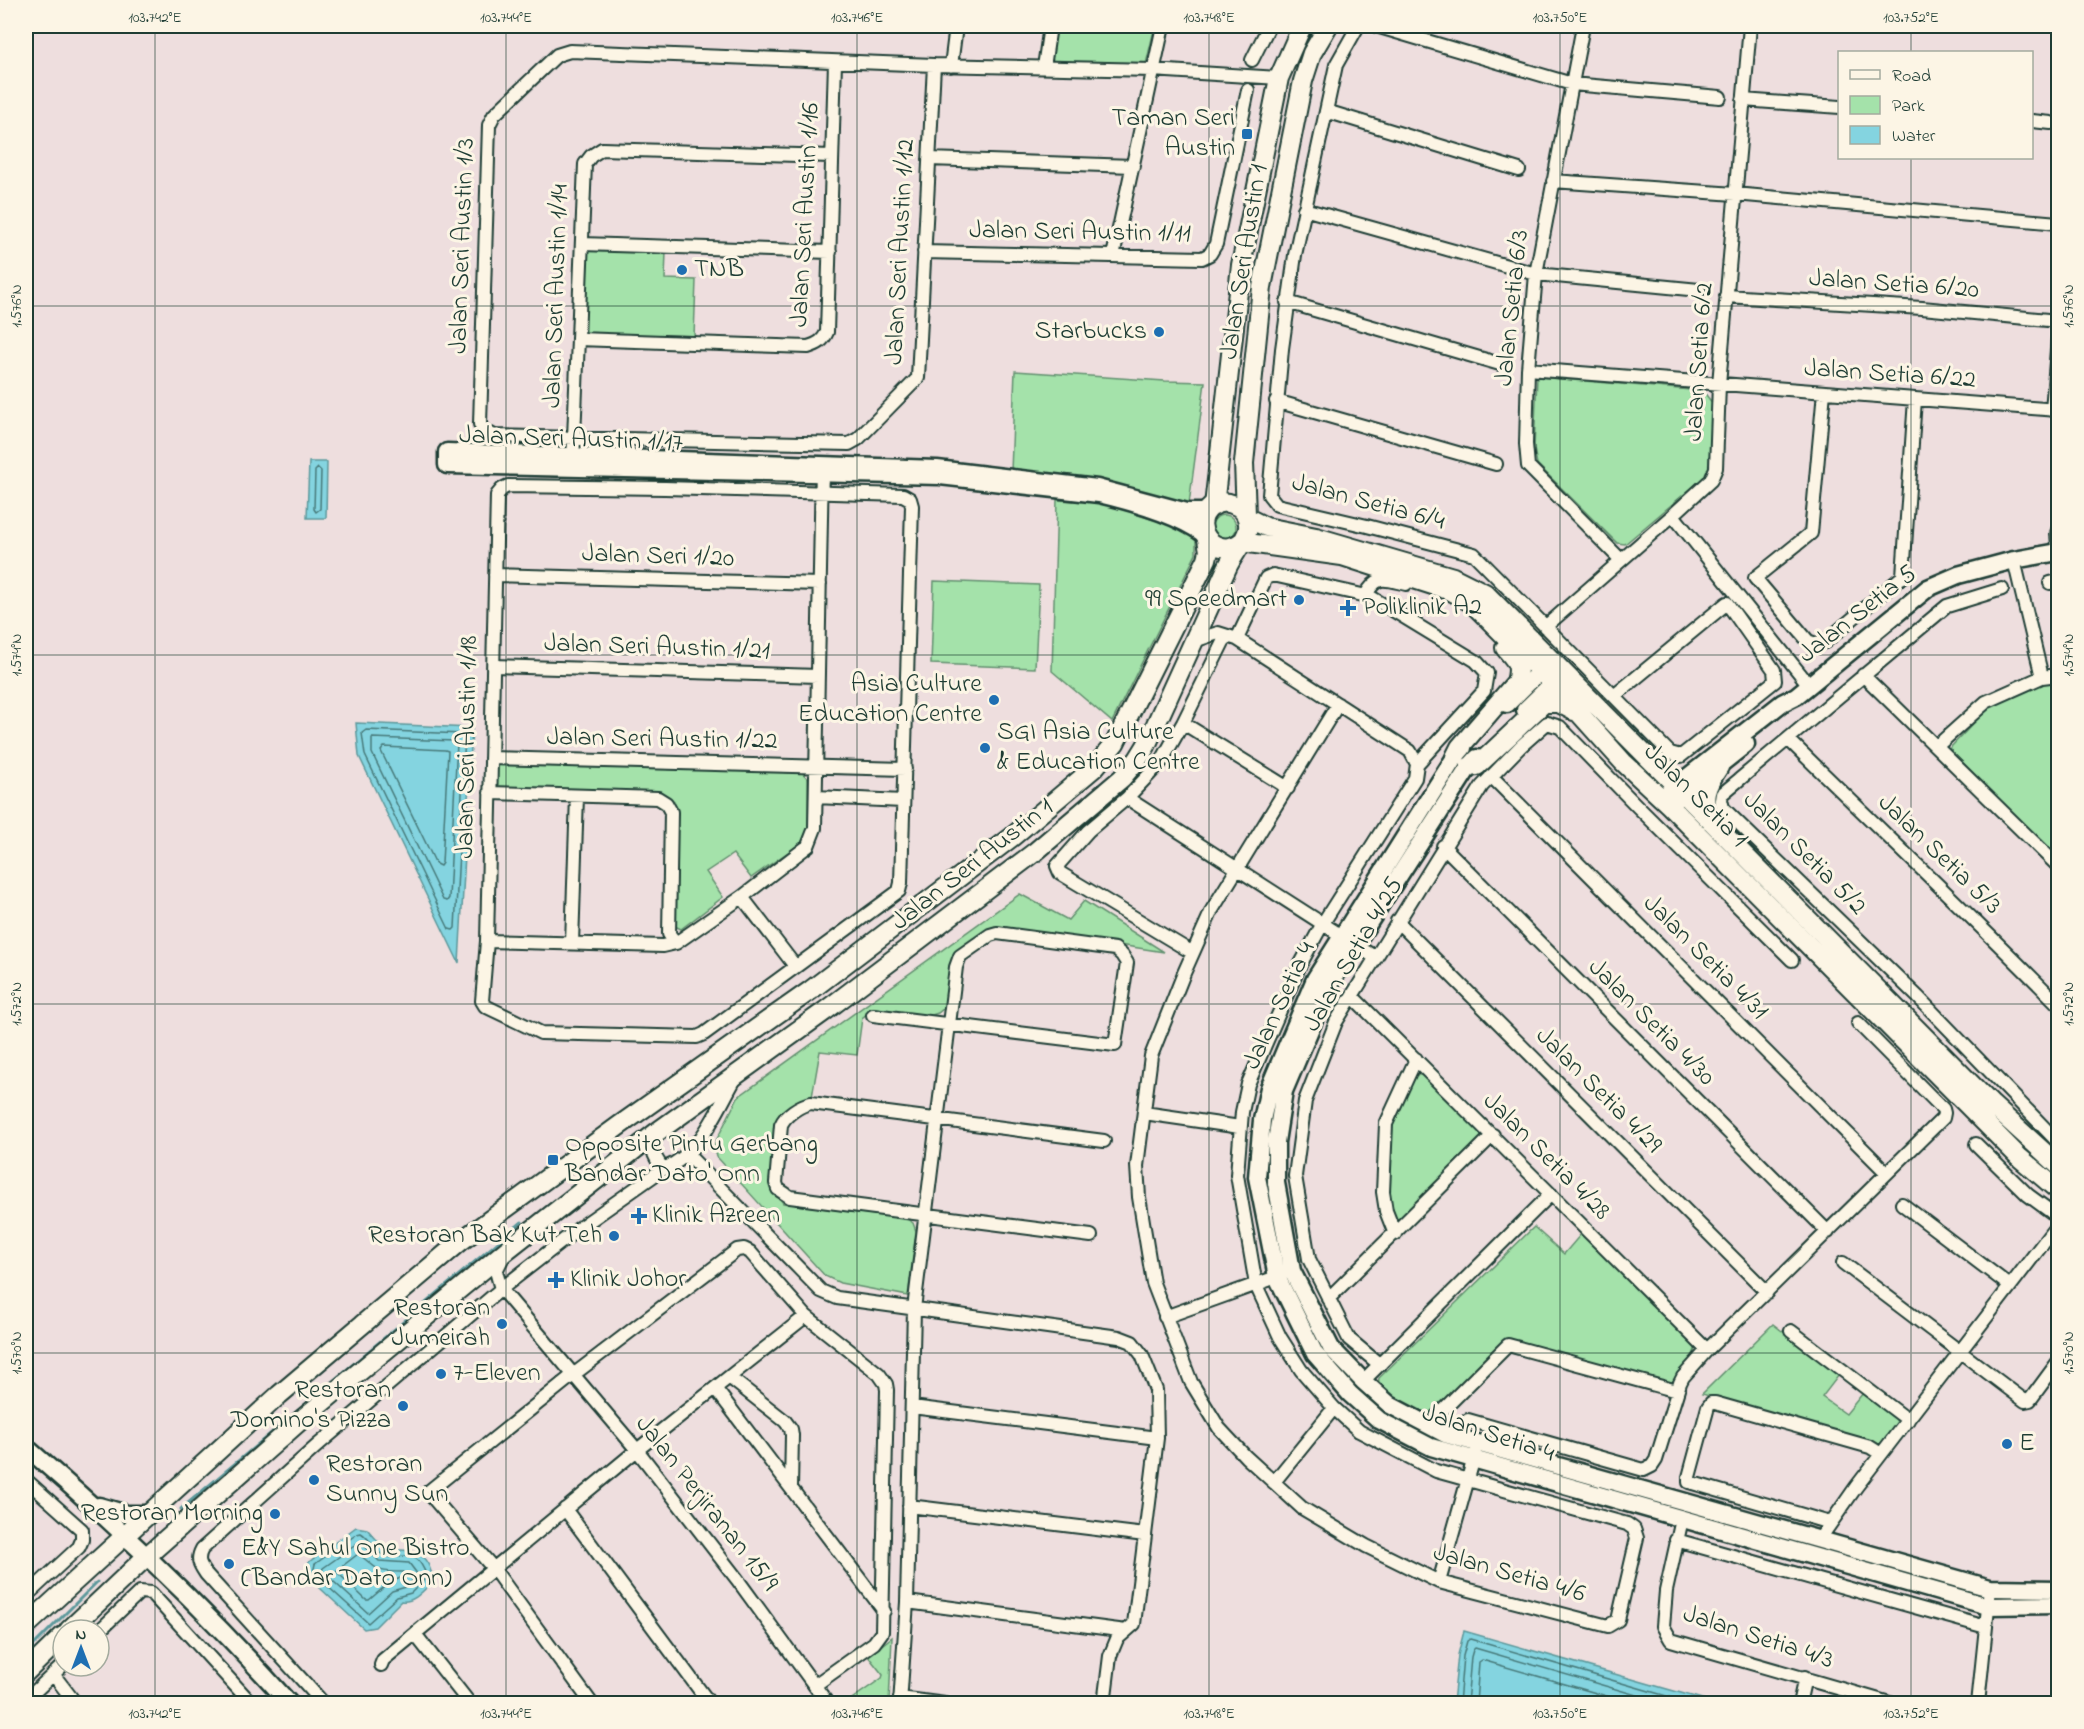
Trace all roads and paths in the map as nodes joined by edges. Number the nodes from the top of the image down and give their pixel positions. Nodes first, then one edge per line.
1 (956, 26) edge
2 (1050, 26) edge
3 (1164, 26) edge
4 (1269, 26) edge
5 (1302, 26) edge
6 (1328, 26) edge
7 (1358, 26) edge
8 (1376, 26) edge
9 (1583, 26) edge
10 (1750, 26) edge
11 (1252, 60) dead end
12 (835, 62) junction
13 (934, 65) junction
14 (951, 66) junction
15 (1044, 67) junction
16 (1152, 70) junction
17 (1279, 78) junction
18 (1572, 84) junction
19 (1248, 90) dead end
20 (1720, 97) dead end
21 (1743, 100) junction
22 (1838, 107) edge
23 (1326, 111) junction
24 (2033, 121) edge
25 (2051, 123) dead end
26 (832, 156) junction
27 (929, 159) junction
28 (1132, 166) junction
29 (1519, 170) dead end
30 (1553, 181) junction
31 (1735, 194) junction
32 (1304, 209) junction
33 (2058, 223) edge
34 (582, 244) junction
35 (830, 252) junction
36 (924, 252) junction
37 (1113, 256) junction
38 (1536, 274) junction
39 (1700, 290) dead end
40 (1726, 296) junction
41 (1287, 302) junction
42 (2058, 321) edge
43 (2058, 337) edge
44 (578, 339) junction
45 (1500, 364) dead end
46 (1528, 369) junction
47 (1719, 384) junction
48 (1824, 392) junction
49 (1915, 399) junction
50 (1276, 401) junction
51 (2055, 410) edge
52 (485, 432) joint
53 (574, 437) junction
54 (573, 462) junction
55 (1496, 464) dead end
56 (822, 469) junction
57 (828, 492) junction
58 (1210, 509) junction
59 (1673, 515) junction
60 (1246, 516) junction
61 (2058, 530) edge
62 (1206, 537) junction
63 (1241, 542) junction
64 (2058, 546) edge
65 (2058, 552) edge
66 (1621, 560) junction
67 (2014, 560) junction
68 (495, 575) junction
69 (820, 584) junction
70 (1439, 587) junction
71 (2002, 589) dead end
72 (1365, 596) junction
73 (1472, 603) junction
74 (1545, 627) junction
75 (1228, 636) junction
76 (1194, 641) junction
77 (494, 666) junction
78 (1551, 672) junction
79 (1863, 675) junction
80 (2058, 675) edge
81 (818, 676) junction
82 (2042, 677) junction
83 (1809, 685) junction
84 (1614, 696) junction
85 (1796, 696) junction
86 (1338, 704) junction
87 (1183, 723) junction
88 (1788, 739) junction
89 (1937, 746) junction
90 (491, 758) junction
91 (1462, 762) junction
92 (1623, 762) junction
93 (1417, 764) junction
94 (816, 766) junction
95 (1719, 767) junction
96 (904, 769) junction
97 (1491, 776) junction
98 (1288, 788) junction
99 (490, 793) junction
100 (577, 796) junction
101 (1672, 796) junction
102 (816, 797) junction
103 (1127, 798) junction
104 (903, 801) junction
105 (1712, 823) junction
106 (1443, 846) junction
107 (2057, 862) edge
108 (1239, 869) junction
109 (742, 897) junction
110 (1397, 921) junction
111 (1323, 923) junction
112 (1349, 939) junction
113 (487, 940) junction
114 (572, 943) junction
115 (676, 943) junction
116 (1193, 953) junction
117 (1376, 958) junction
118 (1792, 960) dead end
119 (795, 966) junction
120 (1352, 996) junction
121 (2058, 1004) edge
122 (873, 1015) dead end
123 (1858, 1023) dead end
124 (949, 1024) junction
125 (1416, 1059) junction
126 (739, 1073) junction
127 (1144, 1113) junction
128 (937, 1119) junction
129 (620, 1125) junction
130 (1240, 1127) junction
131 (657, 1132) junction
132 (1493, 1135) junction
133 (2057, 1139) edge
134 (1104, 1141) dead end
135 (1976, 1144) dead end
136 (639, 1145) junction
137 (687, 1154) junction
138 (2058, 1166) edge
139 (663, 1169) junction
140 (1887, 1173) junction
141 (2058, 1190) edge
142 (1551, 1194) junction
143 (1902, 1204) dead end
144 (925, 1216) junction
145 (2058, 1217) edge
146 (2058, 1224) edge
147 (1828, 1232) junction
148 (1395, 1234) junction
149 (1090, 1236) dead end
150 (508, 1249) junction
151 (1843, 1263) dead end
152 (1285, 1274) junction
153 (1256, 1285) junction
154 (463, 1286) junction
155 (2010, 1286) junction
156 (501, 1289) junction
157 (1767, 1292) junction
158 (1328, 1299) junction
159 (914, 1309) junction
160 (806, 1316) junction
161 (1165, 1317) junction
162 (1791, 1331) dead end
163 (1707, 1350) junction
164 (1962, 1352) junction
165 (2058, 1362) edge
166 (1380, 1365) junction
167 (573, 1375) junction
168 (729, 1377) junction
169 (1363, 1382) junction
170 (715, 1388) junction
171 (1677, 1390) junction
172 (912, 1407) junction
173 (1334, 1408) junction
174 (1436, 1417) dead end
175 (1468, 1420) dead end
176 (1908, 1420) junction
177 (1157, 1438) junction
178 (26, 1447) edge
179 (637, 1450) junction
180 (1476, 1452) junction
181 (1881, 1454) junction
182 (26, 1480) edge
183 (1468, 1481) junction
184 (1274, 1482) junction
185 (791, 1488) junction
186 (90, 1502) junction
187 (909, 1506) junction
188 (565, 1509) junction
189 (149, 1514) junction
190 (1682, 1519) junction
191 (1830, 1523) junction
192 (126, 1534) junction
193 (1145, 1535) junction
194 (1676, 1540) junction
195 (1819, 1540) junction
196 (103, 1554) junction
197 (148, 1555) junction
198 (493, 1568) junction
199 (1439, 1582) junction
200 (1990, 1588) junction
201 (2058, 1589) edge
202 (26, 1596) edge
203 (907, 1602) junction
204 (2058, 1605) edge
205 (1988, 1606) junction
206 (884, 1611) junction
207 (82, 1618) edge
208 (111, 1621) edge
209 (26, 1626) edge
210 (1986, 1628) junction
211 (1126, 1631) junction
212 (416, 1634) junction
213 (51, 1648) edge
214 (381, 1665) dead end
215 (26, 1672) edge
216 (51, 1676) edge
217 (1805, 1677) junction
218 (56, 1678) edge
219 (815, 1685) junction
220 (26, 1700) edge
221 (244, 1701) edge
222 (900, 1701) edge
223 (76, 1704) edge
224 (290, 1704) edge
225 (324, 1704) edge
226 (470, 1704) edge
227 (592, 1704) edge
228 (710, 1704) edge
229 (828, 1704) edge
230 (945, 1704) edge
231 (1104, 1704) edge
232 (1799, 1704) edge
233 (1893, 1704) edge
234 (1978, 1704) edge

1 - 14 street
2 - 15 street
3 - 16 street
4 - 11 street
5 - 17 main road, Jalan Seri Austin 1
6 - 60 main road, Jalan Seri Austin 1
7 - 23 street, Jalan Setia 6/4
8 - 18 street
9 - 18 street, Jalan Setia 6/3
10 - 21 street, Jalan Setia 6/2
12 - 13 street, Jalan Seri Austin 1/3
12 - 26 street, Jalan Seri Austin 1/16
12 - 52 street, Jalan Seri Austin 1/3
13 - 14 street, Jalan Seri Austin 1/3
13 - 27 street, Jalan Seri Austin 1/12
14 - 15 street, Jalan Seri Austin 1/3
15 - 16 street, Jalan Seri Austin 1/3
16 - 17 street, Jalan Seri Austin 1/3
16 - 28 street
17 - 58 main road, Jalan Seri Austin 1
18 - 20 street
18 - 30 street, Jalan Setia 6/3
19 - 37 street, Jalan Seri Austin 1/11
21 - 22 street
21 - 31 street, Jalan Setia 6/2
23 - 29 street
23 - 32 street, Jalan Setia 6/4
24 - 25 street
26 - 34 street, Jalan Seri Austin 1/14
26 - 35 street, Jalan Seri Austin 1/16
27 - 28 street
27 - 36 street, Jalan Seri Austin 1/12
28 - 37 street
30 - 31 street
30 - 38 street, Jalan Setia 6/3
31 - 33 street
31 - 40 street, Jalan Setia 6/2
32 - 38 street
32 - 41 street, Jalan Setia 6/4
34 - 35 street
34 - 44 street, Jalan Seri Austin 1/14
35 - 44 street, Jalan Seri Austin 1/16
36 - 37 street, Jalan Seri Austin 1/11
36 - 53 street, Jalan Seri Austin 1/12
38 - 39 street
38 - 46 street, Jalan Setia 6/3
40 - 42 street, Jalan Setia 6/20
40 - 47 street, Jalan Setia 6/2
41 - 45 street
41 - 50 street, Jalan Setia 6/4
43 - 51 street
44 - 53 street, Jalan Seri Austin 1/14
46 - 47 street, Jalan Setia 6/22
46 - 66 street, Jalan Setia 6/3
47 - 48 street, Jalan Setia 6/22
47 - 59 street, Jalan Setia 6/2
48 - 49 street, Jalan Setia 6/22
48 - 49 street
49 - 51 street, Jalan Setia 6/22
50 - 55 street
50 - 74 street, Jalan Setia 6/4
52 - 53 street, Jalan Seri Austin 1/12
53 - 54 street, Jalan Seri Austin 1/14
54 - 54 street, Jalan Seri Austin 1/17
54 - 56 street, Jalan Seri Austin 1/17
56 - 57 street
56 - 58 street, Jalan Seri Austin 1/17
56 - 62 street, Jalan Seri Austin 1/17
57 - 68 street, Jalan Seri Austin 1/18
57 - 69 street
57 - 96 street
58 - 60 main road
58 - 62 main road
59 - 66 street, Jalan Setia 6/2
59 - 83 street
60 - 63 main road
60 - 78 main road, Jalan Setia 1
61 - 64 street
62 - 63 main road
62 - 129 main road, Jalan Seri Austin 1
63 - 70 main road, Jalan Setia 1
63 - 76 main road, Jalan Seri Austin 1
65 - 67 street, Jalan Setia 5
66 - 74 street, Jalan Setia 6/2
67 - 82 street
67 - 83 street, Jalan Setia 5
68 - 69 street, Jalan Seri 1/20
68 - 77 street, Jalan Seri Austin 1/18
69 - 81 street
70 - 72 street
70 - 73 main road, Jalan Setia 1
71 - 79 street, Jalan Setia 5/2
72 - 75 street
72 - 93 street
73 - 78 main road, Jalan Setia 1
73 - 91 main road
74 - 84 street, Jalan Setia 6/4
75 - 76 street
75 - 86 street
75 - 87 street
76 - 126 main road, Jalan Seri Austin 1
77 - 81 street, Jalan Seri Austin 1/21
77 - 90 street, Jalan Seri Austin 1/18
78 - 91 street, Jalan Setia 4
78 - 92 main road, Jalan Setia 1
78 - 101 main road, Jalan Setia 1
79 - 88 street, Jalan Setia 5/2
79 - 89 street
80 - 82 street
81 - 94 street
82 - 89 street
83 - 85 street, Jalan Setia 5
84 - 84 street, Jalan Setia 6/4
85 - 95 street, Jalan Setia 5
85 - 101 street, Jalan Setia 5
86 - 93 street
86 - 98 street, Jalan Setia 4/6
87 - 98 street
87 - 103 street
88 - 121 street, Jalan Setia 5/3
88 - 133 street, Jalan Setia 5/2
89 - 107 street
90 - 94 street, Jalan Seri Austin 1/22
90 - 99 street, Jalan Seri Austin 1/18
91 - 92 main road
91 - 112 street, Jalan Setia 4
92 - 101 main road, Jalan Setia 1
93 - 111 street
94 - 96 street, Jalan Seri Austin 1/22
94 - 102 street
95 - 101 street, Jalan Setia 5
95 - 105 main road
96 - 104 street
97 - 106 street, Jalan Setia 4/25
97 - 118 street, Jalan Setia 4/25
97 - 140 street, Jalan Setia 4/31
98 - 108 street, Jalan Setia 4/6
99 - 100 street
99 - 113 street, Jalan Seri Austin 1/18
100 - 114 street
100 - 115 street
101 - 105 main road, Jalan Setia 1
101 - 141 main road, Jalan Setia 1
102 - 104 street
102 - 109 street
103 - 108 street
103 - 116 street
104 - 119 street
105 - 138 main road, Jalan Setia 1
106 - 110 street, Jalan Setia 4/25
106 - 147 street, Jalan Setia 4/30
108 - 111 street
108 - 116 street, Jalan Setia 4/6
109 - 115 street
109 - 119 street
110 - 117 street, Jalan Setia 4/25
110 - 157 street, Jalan Setia 4/29
111 - 112 street
111 - 130 street
112 - 117 street
112 - 152 street, Jalan Setia 4
113 - 114 street
113 - 119 street, Jalan Seri Austin 1/18
114 - 115 street
116 - 127 street, Jalan Setia 4/6
117 - 120 street, Jalan Setia 4/25
120 - 125 street, Jalan Setia 4/28
120 - 158 street, Jalan Setia 4/25
122 - 124 street
123 - 140 street
124 - 124 street
124 - 128 street
125 - 132 street, Jalan Setia 4/28
125 - 148 street
126 - 131 main road, Jalan Seri Austin 1
126 - 137 street
127 - 130 street
127 - 161 street, Jalan Setia 4/6
128 - 134 street
128 - 144 street
128 - 144 street
129 - 136 main road
129 - 189 main road, Jalan Seri Austin 1
130 - 153 street
131 - 136 main road, Jalan Seri Austin 1
131 - 139 street
132 - 142 street, Jalan Setia 4/28
132 - 148 street
135 - 145 street
136 - 150 main road, Jalan Seri Austin 1
137 - 139 street
137 - 159 street
139 - 156 street
140 - 147 street
142 - 163 street, Jalan Setia 4/28
142 - 166 street
143 - 155 street
144 - 149 street
144 - 159 street
146 - 155 street
147 - 157 street
148 - 158 street
150 - 154 main road, Jalan Seri Austin 1
150 - 156 street
151 - 164 street
152 - 153 street
152 - 169 street, Jalan Setia 4
152 - 180 street, Jalan Setia 4
153 - 161 street
153 - 173 street
154 - 156 street
154 - 197 main road, Jalan Seri Austin 1
155 - 164 street
156 - 167 street, Jalan Perjiranan 15/9
156 - 225 street
157 - 163 street
158 - 166 street, Jalan Setia 4/25
159 - 172 street
159 - 177 street
160 - 167 street
160 - 168 street
160 - 206 street
161 - 184 street, Jalan Setia 4/6
162 - 176 street
163 - 171 street
164 - 165 street
164 - 176 street
166 - 169 street
167 - 179 street, Jalan Perjiranan 15/9
167 - 198 street
168 - 170 street
168 - 185 street
169 - 180 street, Jalan Setia 4
170 - 179 street
170 - 185 street
171 - 174 street
171 - 175 street
172 - 177 street
172 - 187 street
173 - 183 street
173 - 184 street
176 - 181 street
177 - 193 street
178 - 186 street
179 - 188 street
179 - 219 street, Jalan Perjiranan 15/9
180 - 183 street
180 - 190 street, Jalan Setia 4
180 - 195 street, Jalan Setia 4
181 - 191 street
181 - 191 street
182 - 202 street
183 - 199 street
183 - 199 street, Jalan Setia 4/6
184 - 199 street, Jalan Setia 4/6
185 - 206 street
186 - 189 street
186 - 192 street
186 - 196 street
187 - 193 street
187 - 203 street
188 - 198 street
188 - 228 street
189 - 192 main road, Jalan Seri Austin 1
190 - 194 street, Jalan Setia 4/3
190 - 205 street, Jalan Setia 4
191 - 195 street
192 - 196 main road, Jalan Seri Austin 1
192 - 197 street
193 - 211 street
194 - 210 street
194 - 217 street, Jalan Setia 4/3
195 - 200 street, Jalan Setia 4
196 - 209 main road, Jalan Seri Austin 1
197 - 207 main road, Jalan Seri Austin 1
197 - 224 street
198 - 212 street
198 - 227 street
200 - 201 street, Jalan Setia 4
200 - 205 street
203 - 211 street
203 - 222 street
204 - 205 street, Jalan Setia 4
205 - 210 street
206 - 219 street
208 - 221 street
210 - 234 street
211 - 231 street
212 - 214 street
212 - 226 street
213 - 215 main road
216 - 220 street
217 - 232 street
217 - 233 street, Jalan Setia 4/3
218 - 223 street
219 - 229 street, Jalan Perjiranan 15/9
222 - 230 street

